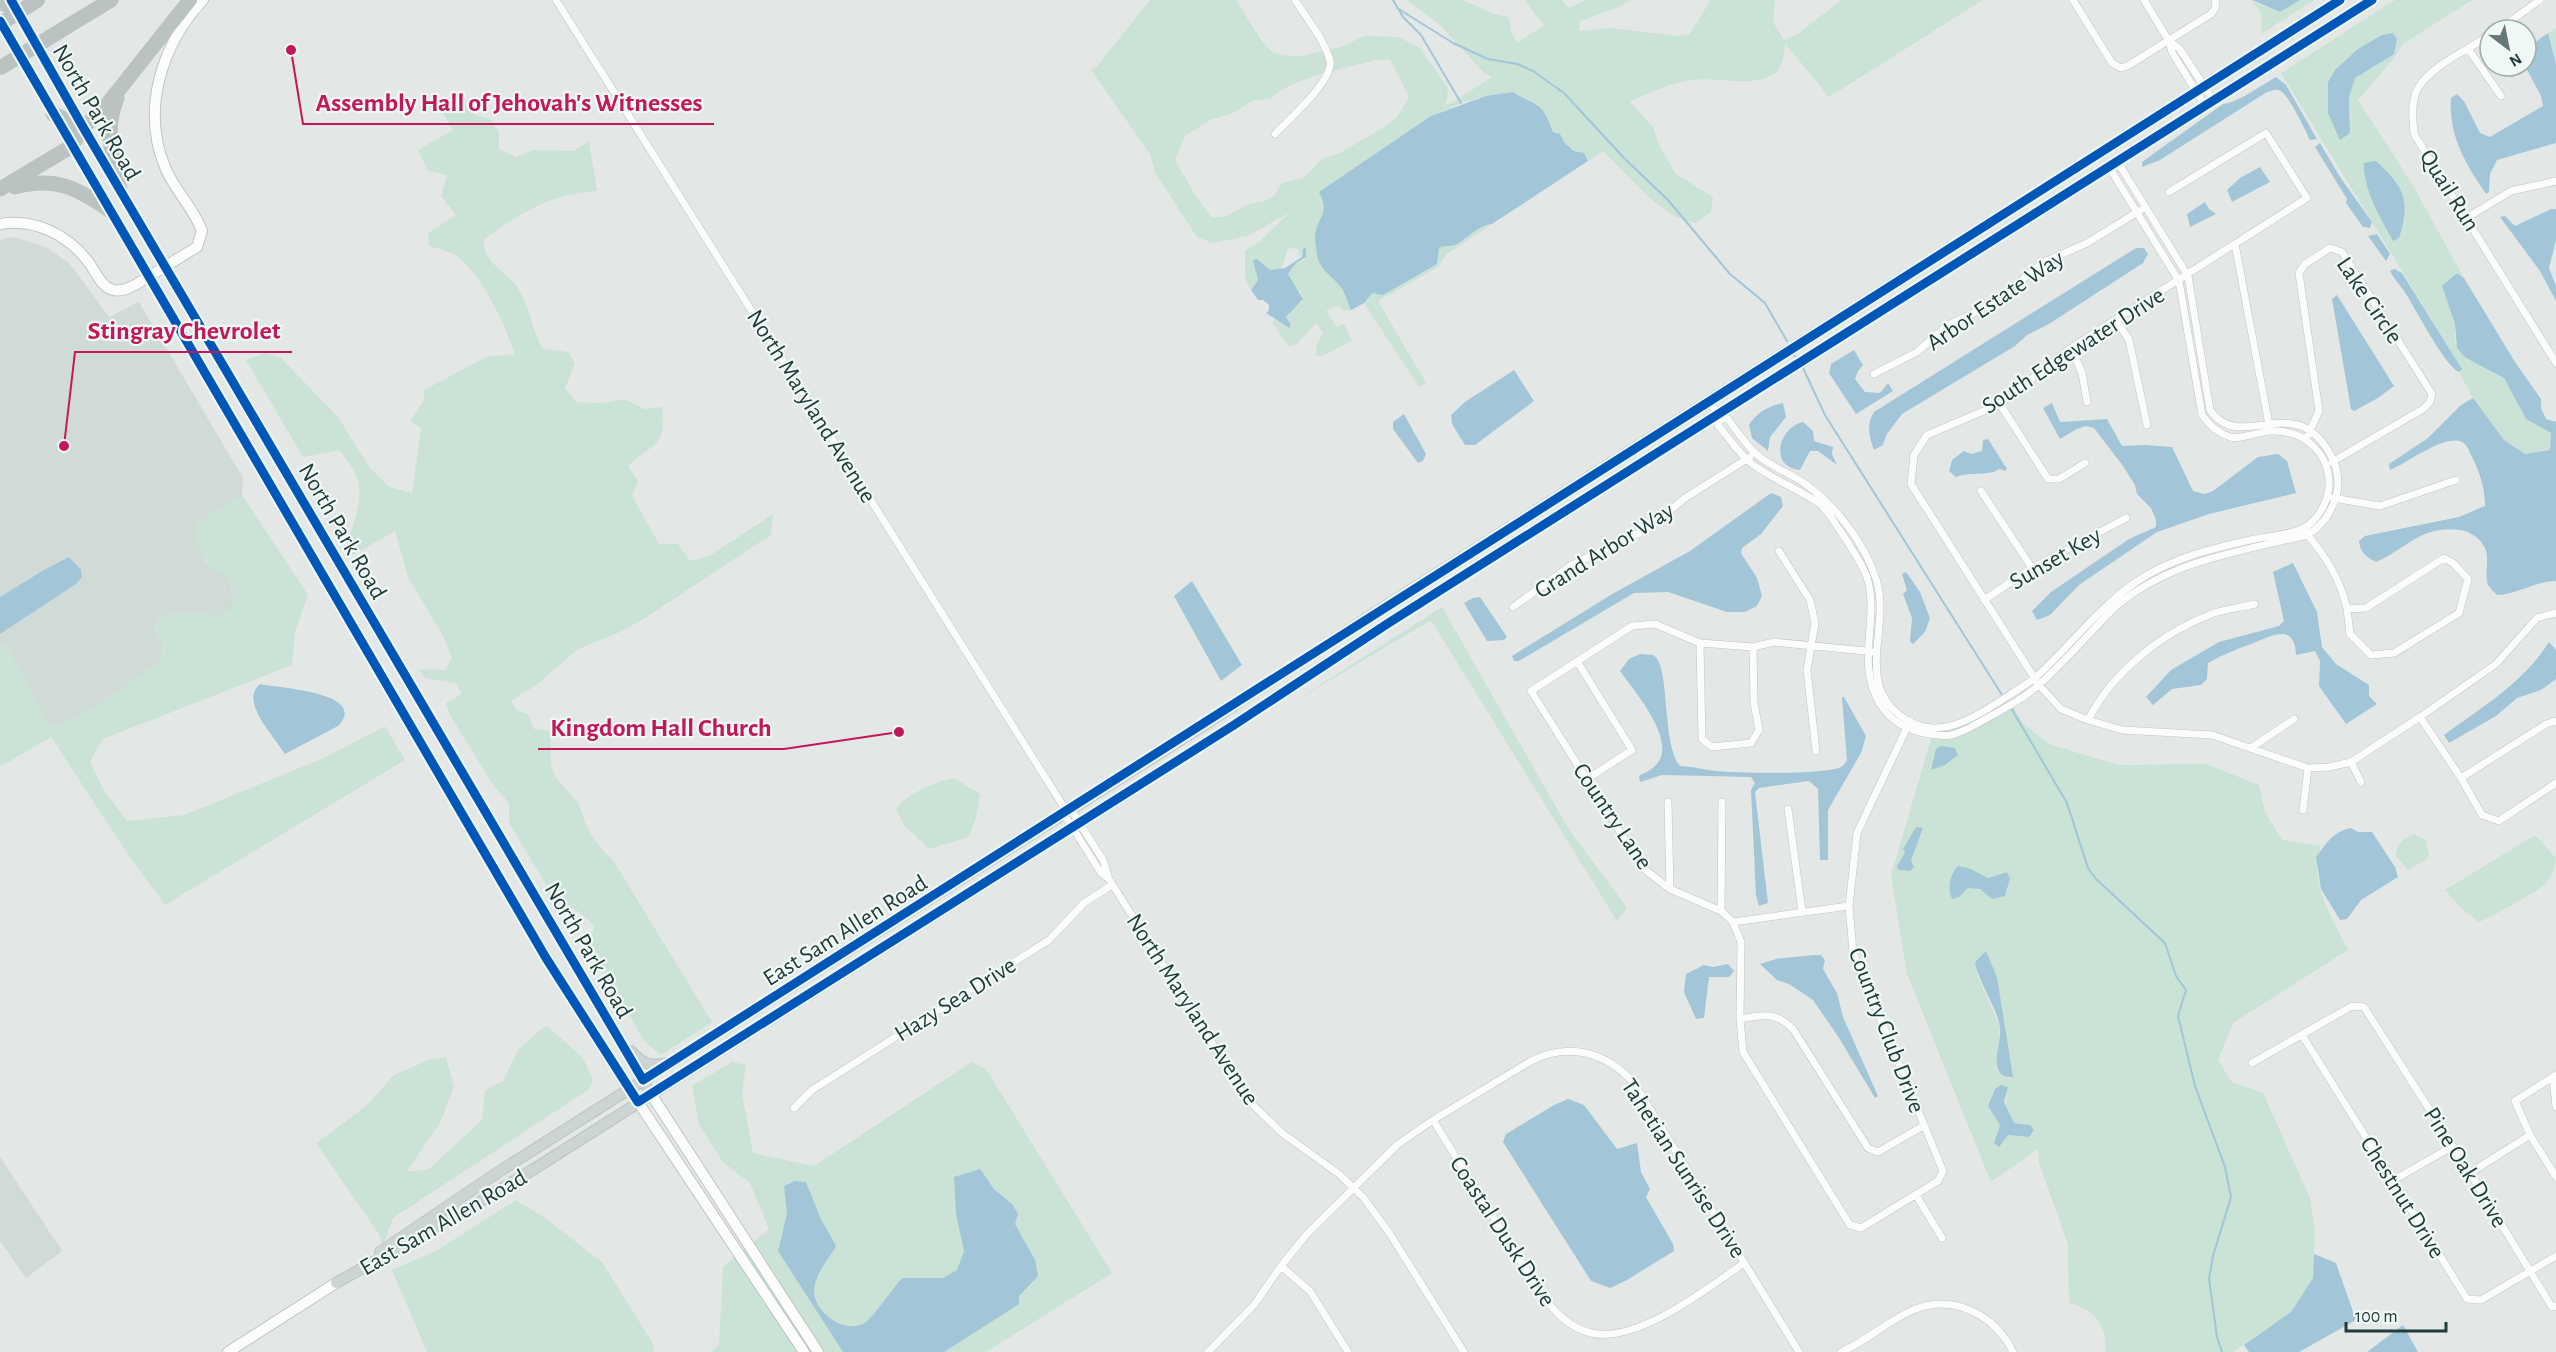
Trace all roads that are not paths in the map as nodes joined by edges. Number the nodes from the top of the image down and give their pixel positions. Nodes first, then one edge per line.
1 (38, 0) edge
2 (111, 0) edge
3 (190, 0) edge
4 (203, 0) edge
5 (556, 0) edge
6 (1295, 0) edge
7 (2073, 0) edge
8 (2144, 0) edge
9 (2215, 0) edge
10 (2340, 0) edge
11 (2372, 0) edge
12 (2540, 0) edge
13 (0, 2) edge
14 (14, 5) edge
15 (2515, 18) edge
16 (0, 22) edge
17 (2169, 40) junction
18 (2478, 44) edge
19 (2469, 50) junction
20 (0, 68) edge
21 (122, 85) junction
22 (2199, 88) junction
23 (2501, 96) dead end
24 (2209, 103) junction
25 (53, 114) junction
26 (83, 127) junction
27 (1275, 135) dead end
28 (72, 146) junction
29 (2113, 164) junction
30 (2556, 181) edge
31 (0, 189) edge
32 (120, 189) junction
33 (2169, 192) dead end
34 (2137, 193) junction
35 (0, 194) edge
36 (2129, 198) junction
37 (2146, 207) junction
38 (110, 210) junction
39 (2138, 212) junction
40 (2468, 217) junction
41 (0, 224) edge
42 (2235, 244) junction
43 (166, 266) junction
44 (2188, 276) junction
45 (149, 277) junction
46 (2179, 281) junction
47 (2116, 320) junction
48 (2070, 348) junction
49 (2556, 363) edge
50 (1874, 374) dead end
51 (1709, 401) junction
52 (2086, 402) dead end
53 (2000, 404) junction
54 (1720, 417) junction
55 (2225, 424) junction
56 (2147, 425) dead end
57 (2270, 427) junction
58 (2312, 430) junction
59 (2221, 432) junction
60 (1741, 437) junction
61 (2306, 439) junction
62 (1734, 443) junction
63 (1755, 453) junction
64 (1747, 460) junction
65 (2085, 463) dead end
66 (2330, 463) junction
67 (1771, 470) junction
68 (1784, 477) junction
69 (2456, 480) dead end
70 (1981, 490) dead end
71 (2328, 497) junction
72 (2337, 499) junction
73 (2126, 518) dead end
74 (2305, 532) junction
75 (1855, 539) junction
76 (1847, 543) junction
77 (1779, 551) dead end
78 (2032, 568) junction
79 (1984, 600) junction
80 (2255, 604) dead end
81 (1512, 607) dead end
82 (2347, 609) junction
83 (2556, 613) edge
84 (1700, 643) junction
85 (1753, 647) junction
86 (1810, 647) junction
87 (1867, 651) junction
88 (1876, 652) junction
89 (1577, 661) junction
90 (2037, 681) junction
91 (1989, 708) junction
92 (1994, 715) junction
93 (2420, 717) junction
94 (2294, 719) dead end
95 (2088, 720) junction
96 (2556, 721) edge
97 (1909, 725) junction
98 (1963, 727) junction
99 (2251, 748) junction
100 (1816, 751) dead end
101 (2351, 762) junction
102 (2308, 768) junction
103 (2461, 778) junction
104 (1587, 779) junction
105 (2361, 782) dead end
106 (2556, 783) edge
107 (1668, 802) dead end
108 (1722, 802) dead end
109 (1788, 809) dead end
110 (2303, 810) dead end
111 (1067, 812) junction
112 (1076, 825) junction
113 (1110, 882) junction
114 (1670, 889) junction
115 (1849, 906) junction
116 (1721, 911) junction
117 (1802, 912) junction
118 (1733, 922) junction
119 (1740, 1019) junction
120 (2301, 1035) junction
121 (620, 1042) junction
122 (675, 1060) junction
123 (2252, 1063) dead end
124 (2555, 1076) edge
125 (643, 1080) junction
126 (630, 1090) junction
127 (651, 1094) junction
128 (638, 1102) junction
129 (2556, 1107) edge
130 (794, 1108) dead end
131 (1432, 1120) junction
132 (1923, 1126) junction
133 (2530, 1135) junction
134 (2453, 1146) junction
135 (2470, 1173) junction
136 (2556, 1177) edge
137 (2392, 1181) junction
138 (1353, 1188) junction
139 (1916, 1195) junction
140 (1942, 1238) dead end
141 (2556, 1256) edge
142 (1744, 1263) junction
143 (1281, 1266) junction
144 (2531, 1272) junction
145 (336, 1283) junction
146 (2556, 1306) edge
147 (228, 1352) edge
148 (804, 1352) edge
149 (818, 1352) edge
150 (1208, 1352) edge
151 (1348, 1352) edge
152 (1464, 1352) edge
153 (1799, 1352) edge
154 (1841, 1352) edge
155 (2013, 1352) edge

1 - 16 highway, bridge
2 - 20 highway, bridge
3 - 21 highway
4 - 43 street
5 - 111 street, North Maryland Avenue
6 - 27 street
7 - 17 street
8 - 17 street
9 - 17 street
10 - 22 main road, East Sam Allen Road
11 - 24 main road, East Sam Allen Road
12 - 15 street
13 - 14 highway
14 - 26 main road, North Park Road
16 - 25 main road, North Park Road
17 - 22 street
18 - 19 street, Quail Run
19 - 23 street
19 - 40 street, Quail Run
21 - 26 highway
21 - 32 highway
22 - 24 street
22 - 51 main road, East Sam Allen Road
24 - 29 main road, East Sam Allen Road
25 - 26 highway
25 - 28 main road, North Park Road
26 - 28 highway
26 - 32 main road, North Park Road
28 - 31 highway
28 - 38 main road, North Park Road
29 - 34 street
29 - 36 street
29 - 54 main road, East Sam Allen Road
30 - 40 street
32 - 43 main road, North Park Road
33 - 42 street, South Edgewater Drive
34 - 36 street
34 - 37 street
35 - 38 highway
36 - 39 street
37 - 39 street, Arbor Estate Way
37 - 44 street
38 - 45 main road, North Park Road
39 - 46 street
39 - 50 street, Arbor Estate Way
40 - 49 street, Quail Run
41 - 45 street
42 - 44 street, South Edgewater Drive
42 - 57 street
43 - 45 street
43 - 121 main road, North Park Road
44 - 46 street, South Edgewater Drive
44 - 55 street
45 - 126 main road, North Park Road
46 - 47 street, South Edgewater Drive
46 - 59 street
47 - 48 street, South Edgewater Drive
47 - 56 street
48 - 52 street
48 - 53 street, South Edgewater Drive
51 - 54 street
51 - 111 main road, East Sam Allen Road
53 - 65 street
53 - 79 street, South Edgewater Drive
54 - 60 street
54 - 62 street
54 - 112 main road, East Sam Allen Road
55 - 57 street
55 - 59 street
57 - 58 street
57 - 59 street
57 - 61 street
58 - 61 street, Lake Circle
58 - 66 street
58 - 66 street, Lake Circle
60 - 62 street
60 - 63 street
61 - 66 street
62 - 64 street
63 - 64 street, Grand Arbor Way
63 - 67 street
64 - 67 street
64 - 81 street, Grand Arbor Way
66 - 71 street
66 - 72 street
67 - 68 street
68 - 75 street
68 - 76 street
69 - 72 street
70 - 78 street
71 - 72 street
71 - 74 street
72 - 74 street
73 - 78 street, Sunset Key
74 - 82 street
74 - 90 street
75 - 76 street
75 - 88 street
76 - 87 street
77 - 86 street
78 - 79 street, Sunset Key
79 - 90 street, South Edgewater Drive
80 - 95 street
82 - 82 street
83 - 93 street
84 - 85 street, Country Lane
84 - 85 street
84 - 89 street, Country Lane
85 - 86 street, Country Lane
86 - 87 street, Country Lane
86 - 100 street
87 - 88 street, Country Lane
87 - 97 street
88 - 97 street
89 - 104 street
89 - 104 street, Country Lane
90 - 91 street
90 - 92 street
90 - 95 street, South Edgewater Drive
91 - 92 street
91 - 98 street
92 - 98 street
93 - 101 street
93 - 103 street
94 - 99 street
95 - 99 street, South Edgewater Drive
96 - 103 street
97 - 98 street
97 - 115 street, Country Club Drive
99 - 102 street, South Edgewater Drive
101 - 102 street
101 - 105 street
102 - 110 street
103 - 106 street
104 - 114 street, Country Lane
107 - 114 street
108 - 116 street
109 - 117 street
111 - 112 street, North Maryland Avenue
111 - 122 main road, East Sam Allen Road
112 - 113 street, North Maryland Avenue
112 - 127 main road, East Sam Allen Road
113 - 130 street, Hazy Sea Drive
113 - 138 street, North Maryland Avenue
114 - 116 street, Country Lane
115 - 117 street
115 - 132 street, Country Club Drive
116 - 118 street, Country Lane
117 - 118 street
118 - 119 street
119 - 132 street, Country Club Drive
119 - 139 street
120 - 123 street
120 - 134 street, Pine Oak Drive
120 - 137 street, Chestnut Drive
121 - 122 main road
121 - 125 main road, North Park Road
122 - 125 main road, East Sam Allen Road
124 - 129 street
124 - 133 street
125 - 126 main road, East Sam Allen Road
125 - 127 main road, North Park Road
126 - 128 main road, North Park Road
126 - 145 main road, East Sam Allen Road
127 - 128 main road, East Sam Allen Road
127 - 149 street, North Park Road
128 - 145 main road, East Sam Allen Road
128 - 148 street, North Park Road
131 - 138 street, Tahetian Sunrise Drive
131 - 142 street, Tahetian Sunrise Drive
131 - 142 street, Coastal Dusk Drive
132 - 139 street
133 - 135 street
133 - 136 street
134 - 135 street, Pine Oak Drive
134 - 137 street
135 - 144 street, Pine Oak Drive
137 - 144 street, Chestnut Drive
138 - 143 street, Tahetian Sunrise Drive
138 - 152 street, North Maryland Avenue
139 - 140 street
141 - 144 street
142 - 153 street, Tahetian Sunrise Drive
143 - 150 street, Tahetian Sunrise Drive
143 - 151 street
144 - 146 street, Pine Oak Drive
145 - 147 street, East Sam Allen Road
154 - 155 street

